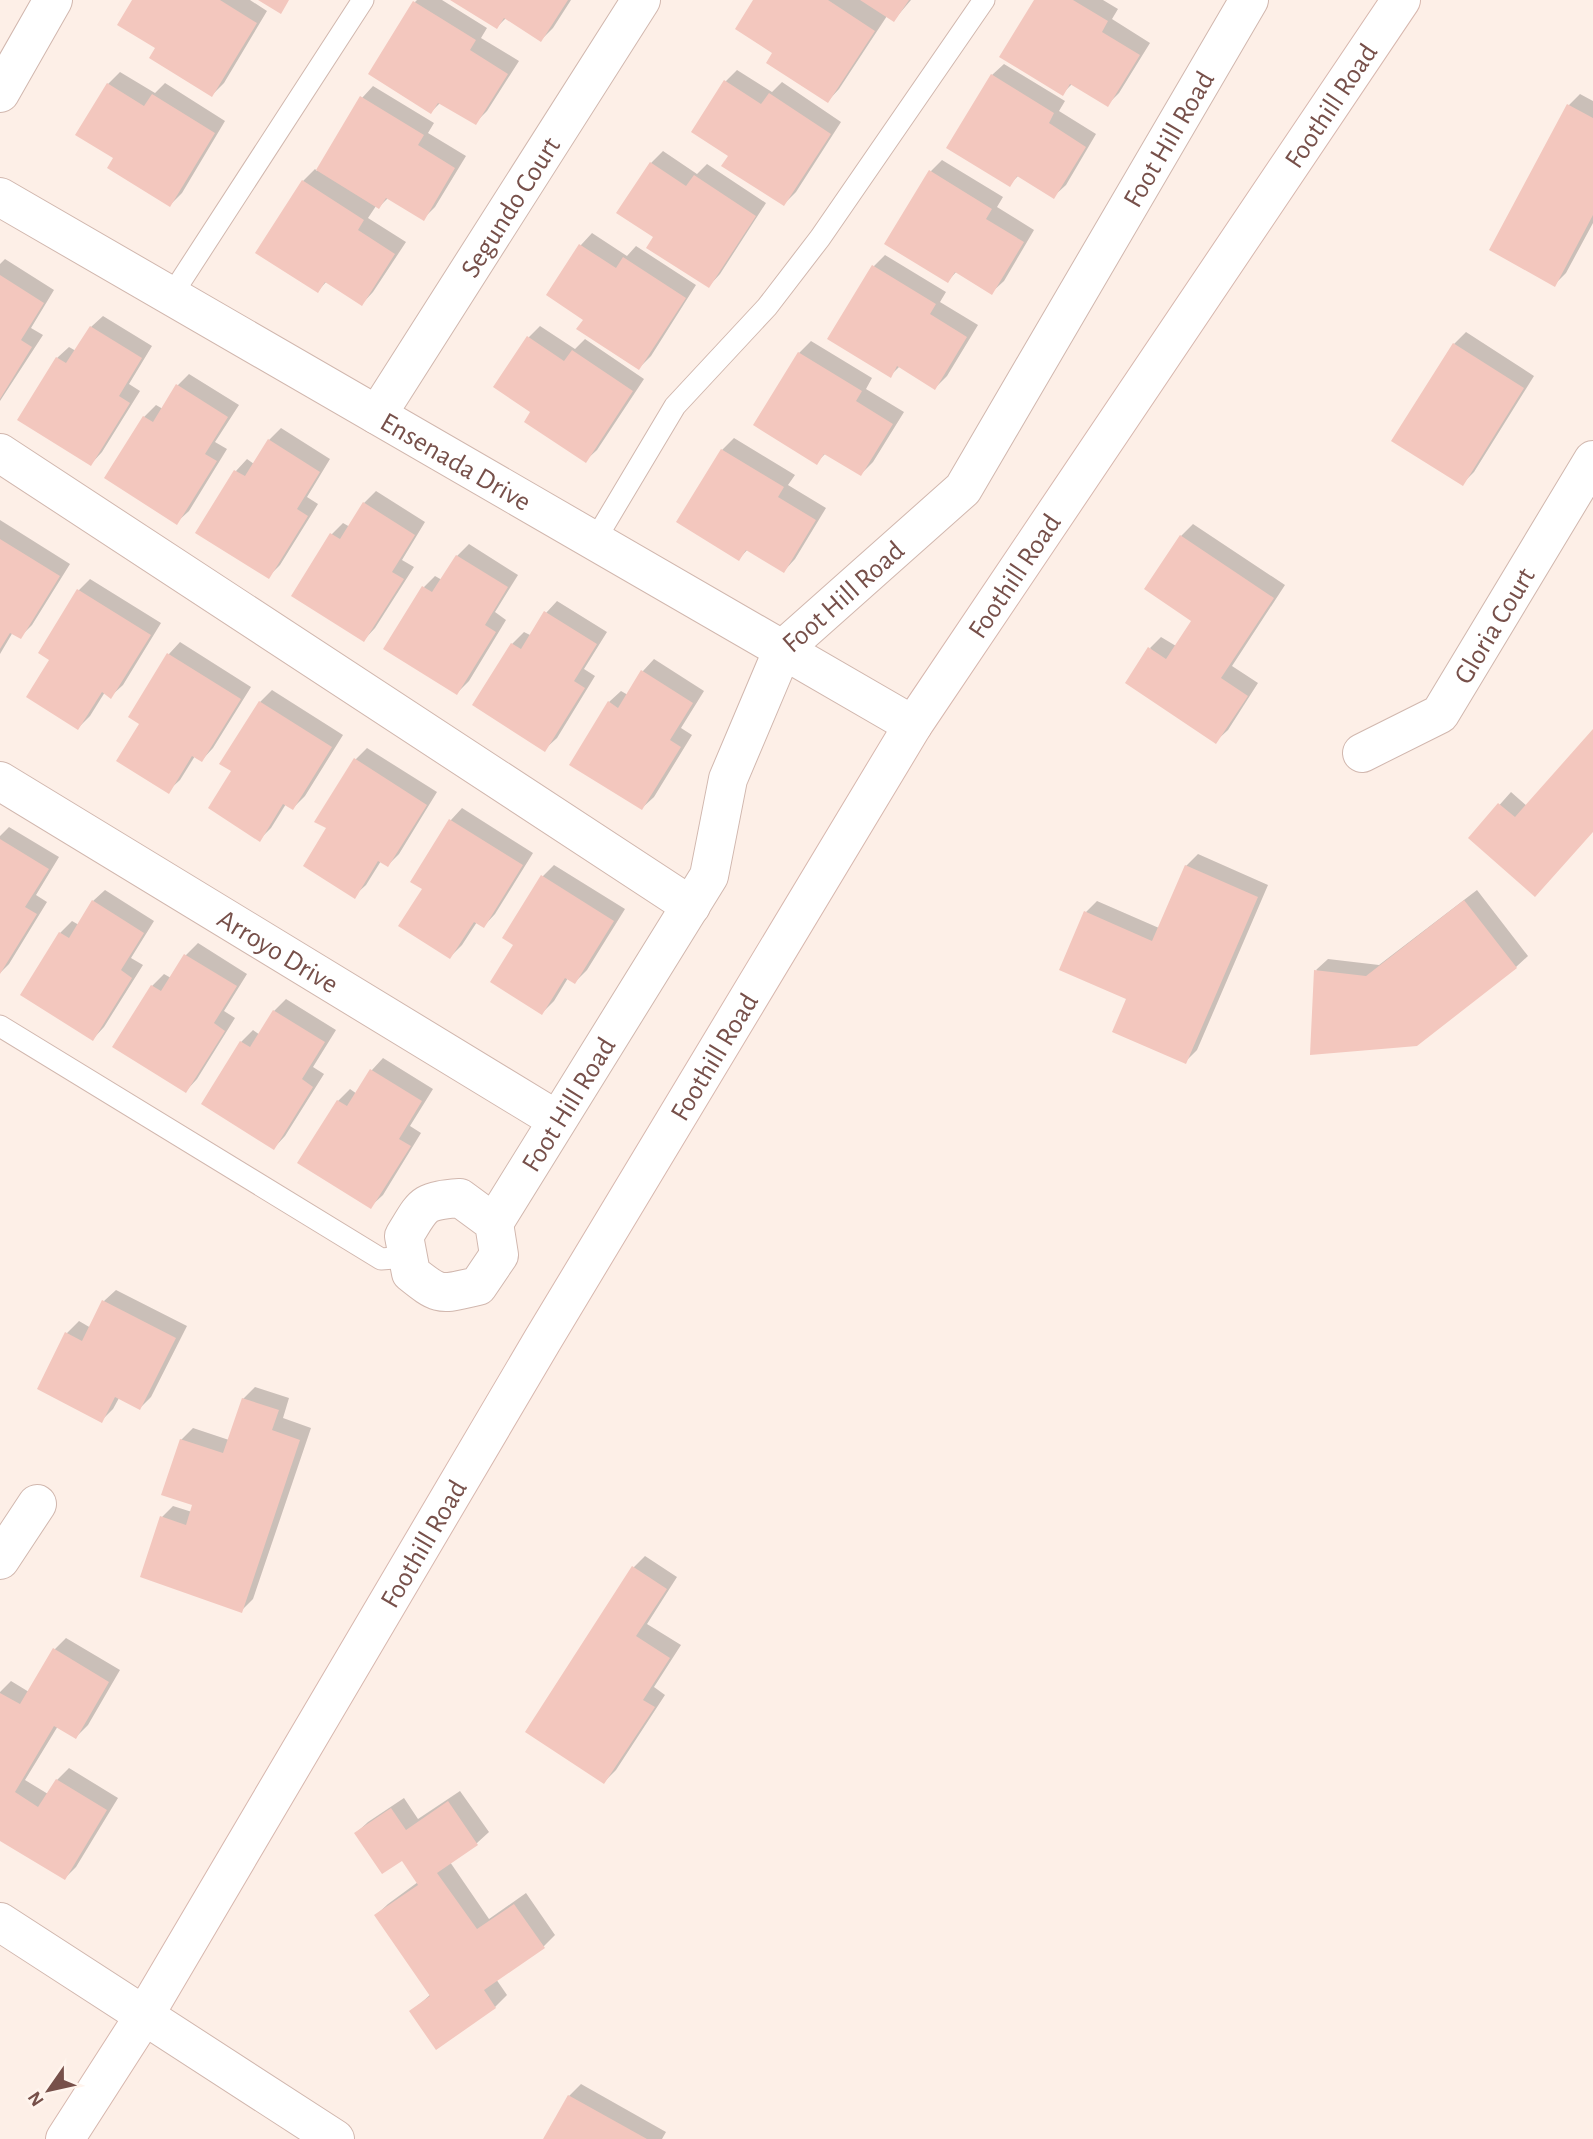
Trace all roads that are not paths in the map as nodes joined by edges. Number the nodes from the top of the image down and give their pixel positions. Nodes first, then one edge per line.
1 (53, 0) edge
2 (363, 0) edge
3 (641, 0) edge
4 (984, 0) edge
5 (1249, 0) edge
6 (1401, 0) edge
7 (0, 93) edge
8 (0, 197) edge
9 (171, 296) junction
10 (377, 415) junction
11 (0, 453) edge
12 (1593, 460) edge
13 (594, 540) junction
14 (783, 649) junction
15 (913, 724) junction
16 (1362, 753) dead end
17 (0, 781) edge
18 (691, 906) junction
19 (0, 1026) edge
20 (557, 1120) junction
21 (494, 1223) junction
22 (408, 1257) junction
23 (37, 1504) dead end
24 (0, 1560) edge
25 (0, 1922) edge
26 (144, 2016) junction
27 (65, 2139) edge
28 (335, 2139) edge

1 - 7 street
2 - 9 lane
3 - 10 street, Segundo Court
4 - 13 lane
5 - 14 street, Foot Hill Road
6 - 15 street, Foothill Road
8 - 9 street, Ensenada Drive
9 - 10 street, Ensenada Drive
10 - 13 street, Ensenada Drive
11 - 18 street
12 - 16 street, Gloria Court
13 - 14 street, Ensenada Drive
14 - 15 street, Ensenada Drive
14 - 18 street, Foot Hill Road
15 - 26 street, Foothill Road
17 - 20 street, Arroyo Drive
18 - 20 street, Foot Hill Road
19 - 22 lane
20 - 21 street, Foot Hill Road
21 - 22 street
21 - 22 street
23 - 24 street
25 - 26 street
26 - 27 street, Foothill Road
26 - 28 street

